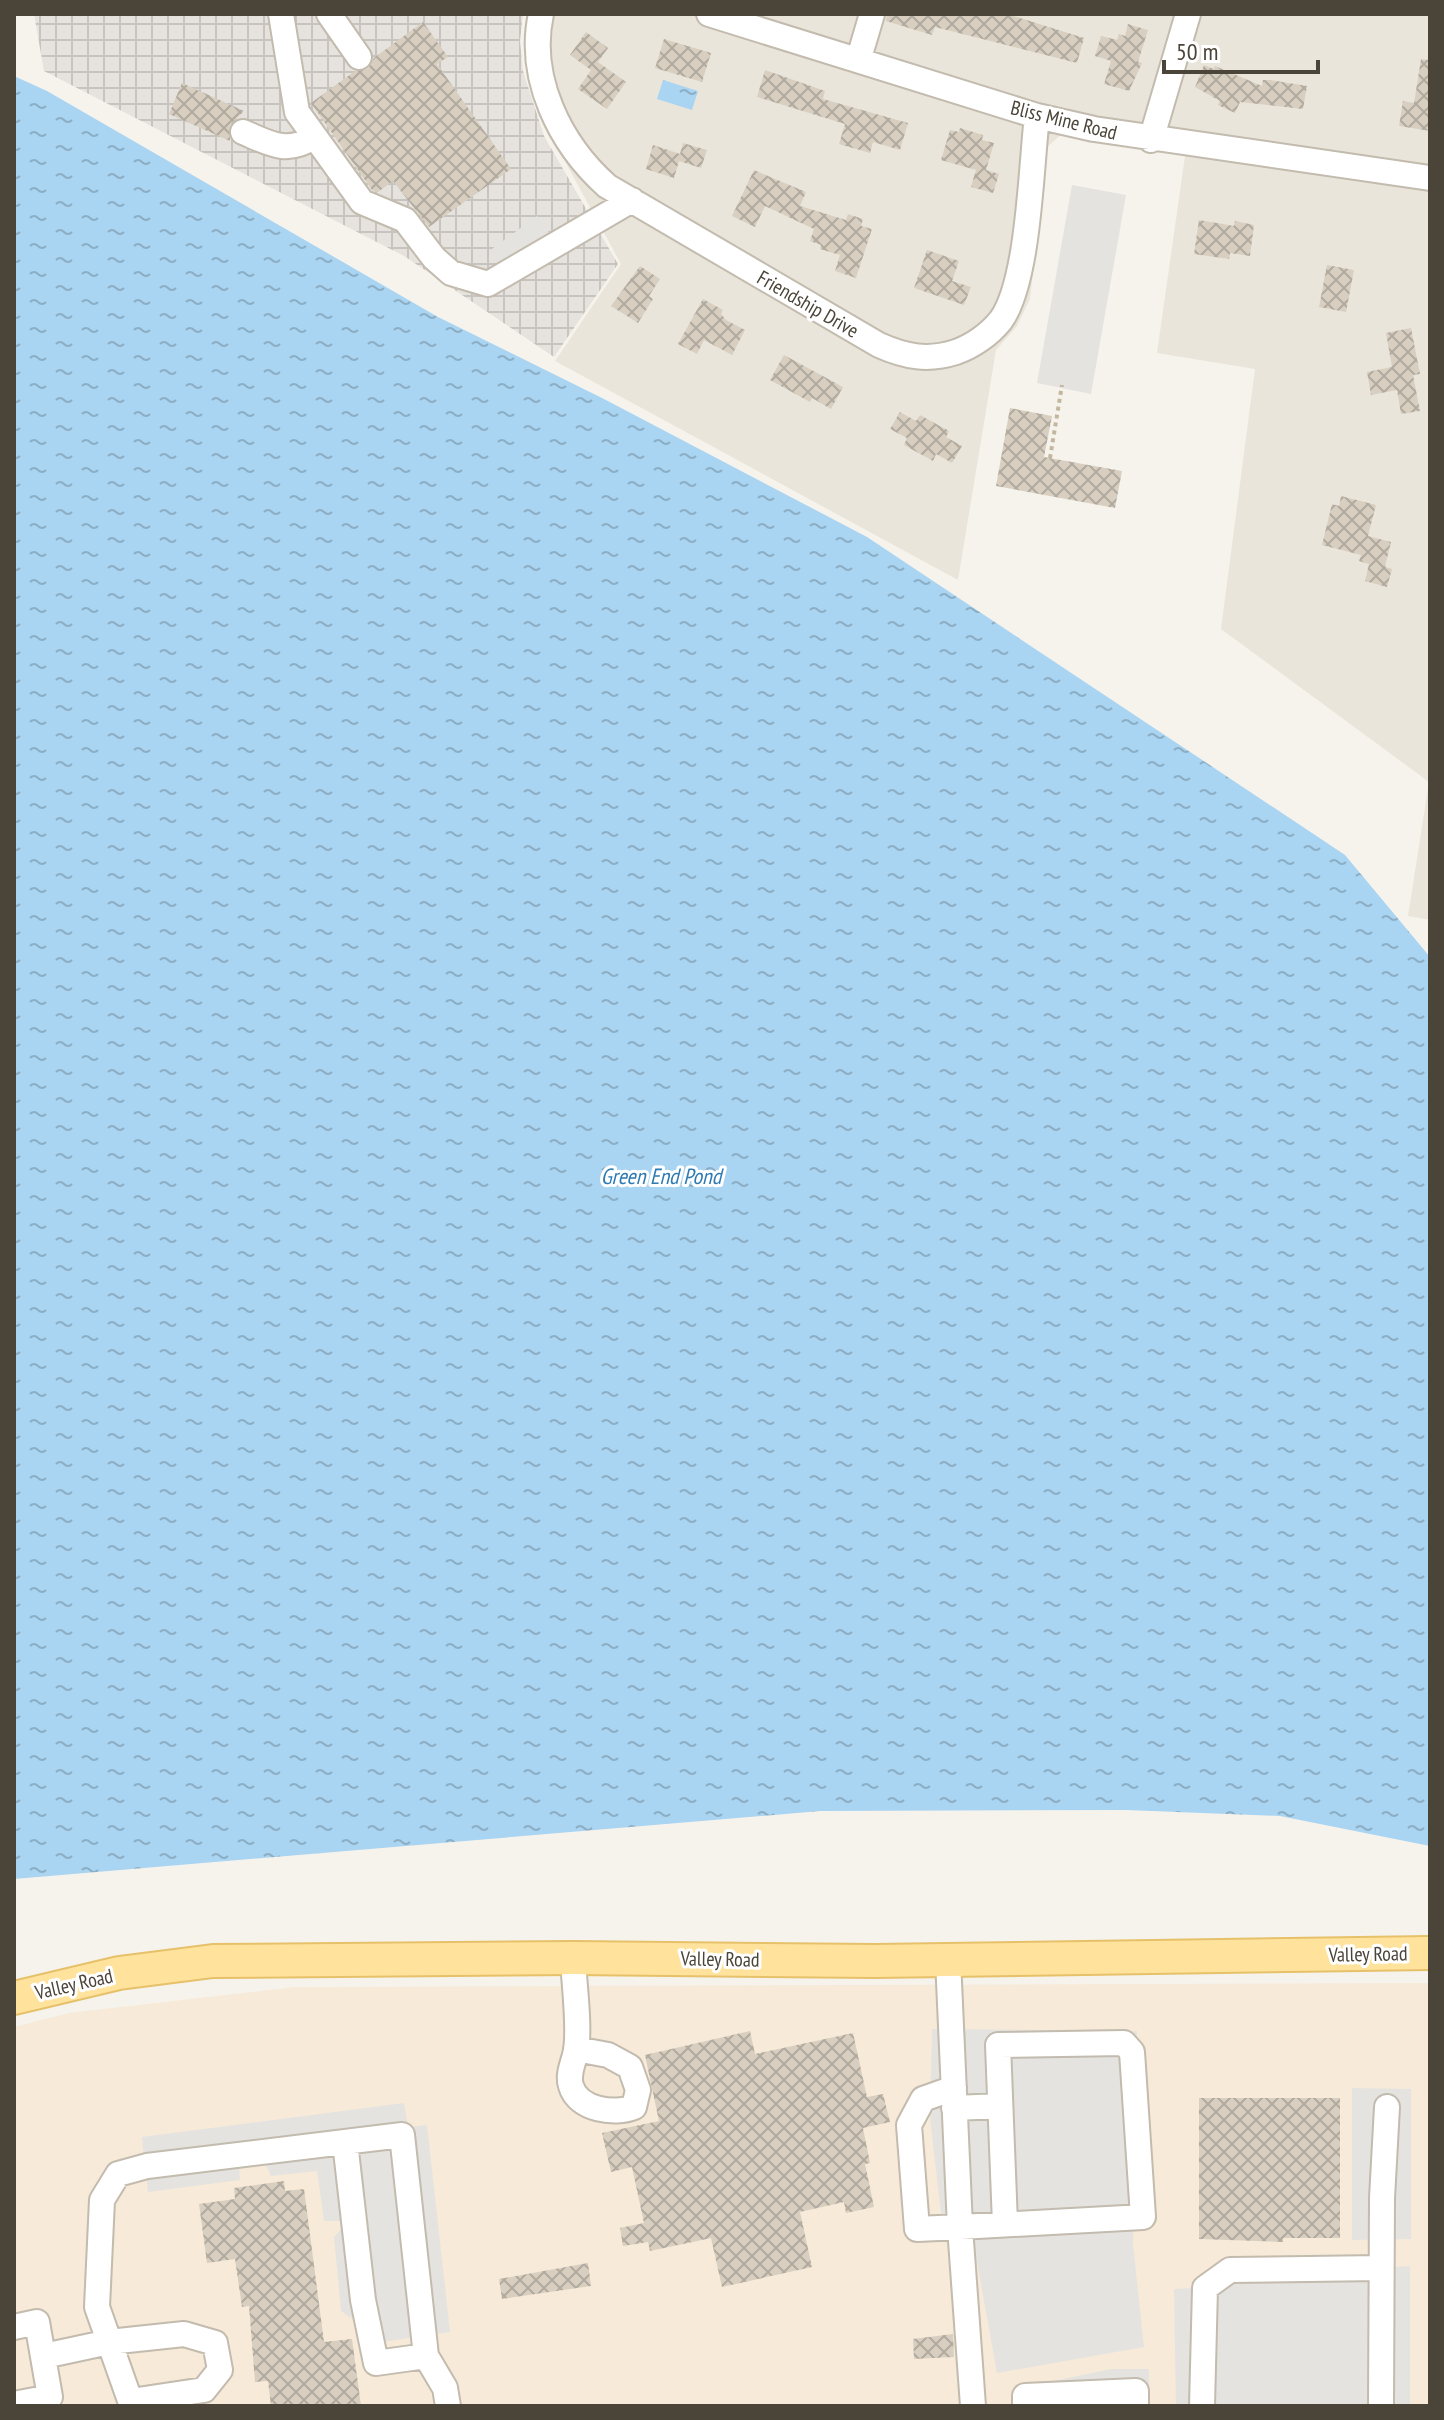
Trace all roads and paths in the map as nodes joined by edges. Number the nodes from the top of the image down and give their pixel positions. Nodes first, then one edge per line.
1 (281, 14) edge
2 (329, 14) edge
3 (541, 14) edge
4 (709, 14) edge
5 (872, 14) edge
6 (1188, 14) edge
7 (359, 57) dead end
8 (859, 58) junction
9 (1037, 116) junction
10 (243, 132) dead end
11 (313, 137) junction
12 (1151, 140) junction
13 (1430, 178) edge
14 (632, 200) junction
15 (1062, 385) dead end
16 (1050, 458) dead end
17 (1430, 1953) edge
18 (573, 1958) junction
19 (948, 1959) junction
20 (14, 1998) edge
21 (576, 2049) dead end
22 (954, 2098) junction
23 (1000, 2106) junction
24 (1387, 2107) dead end
25 (345, 2142) junction
26 (1005, 2224) junction
27 (960, 2227) junction
28 (1381, 2268) junction
29 (14, 2327) edge
30 (109, 2342) junction
31 (44, 2356) junction
32 (426, 2356) junction
33 (14, 2404) edge
34 (131, 2404) edge
35 (448, 2406) edge
36 (973, 2406) edge
37 (1025, 2406) edge
38 (1136, 2406) edge
39 (1202, 2406) edge
40 (1381, 2406) edge

1 - 11 street
2 - 7 street
3 - 14 street, Friendship Drive
4 - 8 street, Bliss Mine Road
5 - 8 street
6 - 12 street
8 - 9 street, Bliss Mine Road
9 - 12 street, Bliss Mine Road
9 - 14 street, Friendship Drive
10 - 11 street
11 - 14 street
12 - 13 street, Bliss Mine Road
15 - 16 path
17 - 19 main road, Valley Road
18 - 19 main road, Valley Road
18 - 20 main road, Valley Road
18 - 21 street
19 - 22 street
22 - 23 street
22 - 27 street
22 - 27 street
23 - 26 street
23 - 26 street
24 - 28 street
25 - 30 street
25 - 32 street
25 - 32 street
26 - 27 street
27 - 36 street
28 - 39 street
28 - 40 street
29 - 31 street
30 - 31 street
30 - 34 street
30 - 34 street
31 - 33 street
32 - 35 street
37 - 38 street

